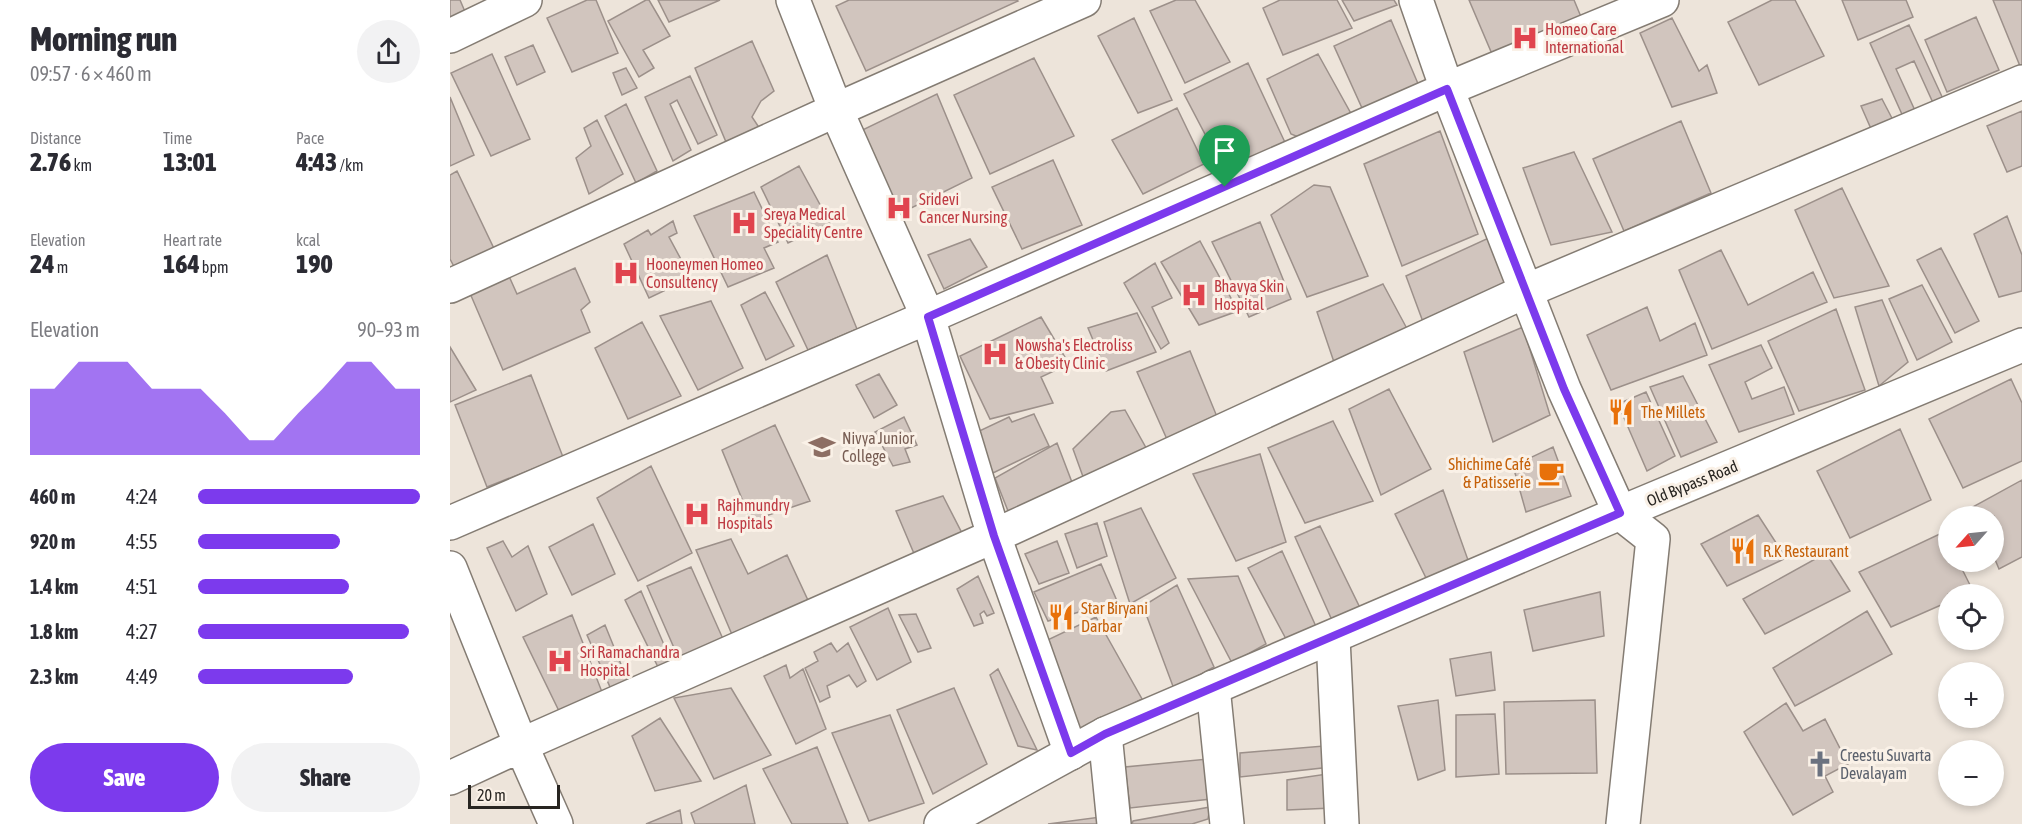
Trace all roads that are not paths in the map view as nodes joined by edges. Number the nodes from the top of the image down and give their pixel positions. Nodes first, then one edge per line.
1 (525, 0) edge
2 (793, 0) edge
3 (1084, 0) edge
4 (1416, 0) edge
5 (1662, 0) edge
6 (450, 36) edge
7 (2022, 82) edge
8 (1447, 89) junction
9 (836, 110) junction
10 (450, 286) edge
11 (1526, 291) junction
12 (928, 317) junction
13 (2021, 348) edge
14 (1620, 513) junction
15 (450, 523) edge
16 (994, 536) junction
17 (450, 568) edge
18 (1333, 638) junction
19 (1213, 687) junction
20 (1105, 734) junction
21 (521, 745) junction
22 (1071, 753) junction
23 (450, 778) edge
24 (556, 824) edge
25 (941, 824) edge
26 (1114, 824) edge
27 (1227, 824) edge
28 (1342, 824) edge
29 (1623, 824) edge

1 - 6 street
2 - 9 street
3 - 9 street
4 - 8 street
5 - 8 street
7 - 11 street
8 - 11 street
8 - 12 street
9 - 10 street
9 - 12 street
11 - 14 street
11 - 16 street
12 - 15 street
12 - 16 street
13 - 14 street, Old Bypass Road
14 - 18 street, Old Bypass Road
14 - 29 street
16 - 21 street
16 - 22 street
17 - 21 street
18 - 19 street, Old Bypass Road
18 - 28 street
19 - 20 street, Old Bypass Road
19 - 27 street
20 - 22 street, Old Bypass Road
20 - 26 street
21 - 23 street
21 - 24 street
22 - 25 street, Old Bypass Road

